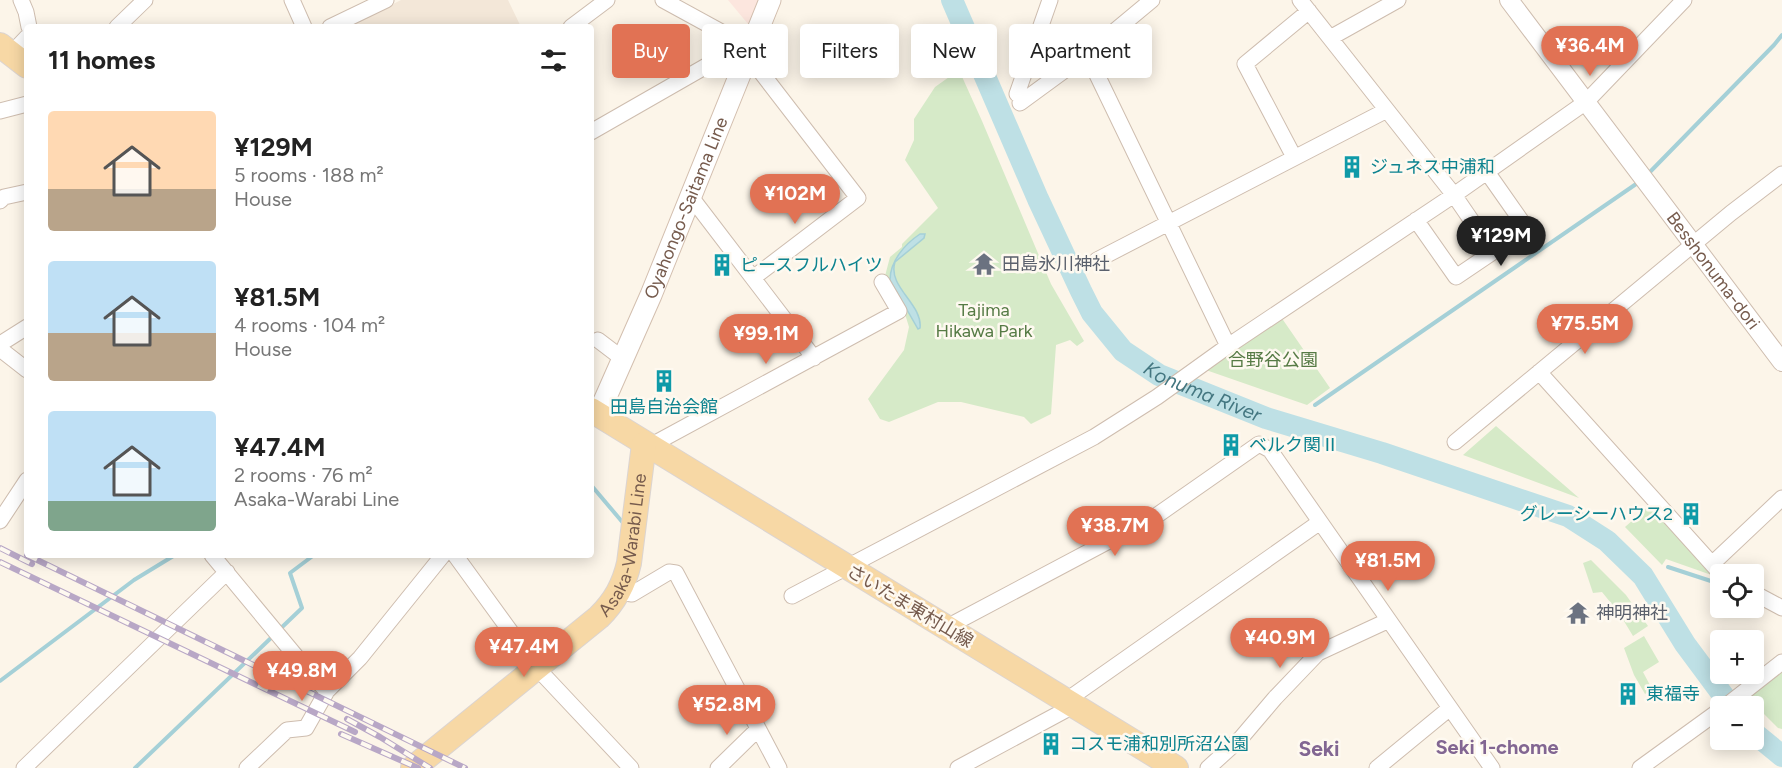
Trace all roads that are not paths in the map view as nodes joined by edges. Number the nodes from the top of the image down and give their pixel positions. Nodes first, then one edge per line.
1 (21, 0) edge
2 (146, 0) edge
3 (292, 0) edge
4 (386, 0) edge
5 (607, 0) edge
6 (663, 0) edge
7 (770, 0) edge
8 (1050, 0) edge
9 (1152, 0) edge
10 (1398, 0) edge
11 (1509, 0) edge
12 (1684, 0) edge
13 (1304, 6) edge
14 (28, 24) edge
15 (120, 24) edge
16 (303, 24) edge
17 (336, 24) edge
18 (575, 24) edge
19 (704, 24) edge
20 (758, 24) edge
21 (1042, 24) edge
22 (1123, 24) edge
23 (1330, 38) junction
24 (702, 73) edge
25 (735, 78) edge
26 (768, 78) edge
27 (1026, 78) edge
28 (1051, 78) edge
29 (1099, 78) edge
30 (1586, 102) junction
31 (24, 105) edge
32 (1387, 110) junction
33 (0, 111) edge
34 (594, 130) edge
35 (1294, 158) junction
36 (1487, 172) junction
37 (1782, 174) edge
38 (24, 193) edge
39 (1454, 195) junction
40 (691, 197) junction
41 (0, 201) edge
42 (1416, 220) junction
43 (1168, 222) junction
44 (1694, 244) junction
45 (1493, 252) junction
46 (1097, 260) dead end
47 (753, 279) junction
48 (882, 282) dead end
49 (24, 329) edge
50 (598, 340) dead end
51 (1228, 346) junction
52 (0, 347) edge
53 (814, 358) junction
54 (623, 359) junction
55 (1782, 362) edge
56 (24, 367) edge
57 (1539, 372) junction
58 (595, 413) edge
59 (1455, 442) dead end
60 (646, 445) junction
61 (24, 485) edge
62 (1782, 498) edge
63 (0, 521) edge
64 (1320, 522) junction
65 (214, 558) edge
66 (441, 558) edge
67 (457, 558) edge
68 (1712, 564) edge
69 (1721, 564) edge
70 (846, 567) junction
71 (226, 572) junction
72 (619, 592) junction
73 (792, 596) dead end
74 (1764, 598) edge
75 (1782, 608) edge
76 (1387, 621) junction
77 (945, 628) junction
78 (1782, 662) edge
79 (537, 668) junction
80 (327, 691) junction
81 (1739, 696) edge
82 (1071, 703) junction
83 (1450, 708) junction
84 (1710, 719) edge
85 (758, 729) junction
86 (1164, 764) edge
87 (968, 766) edge
88 (1649, 766) edge
89 (24, 768) edge
90 (247, 768) edge
91 (412, 768) edge
92 (631, 768) edge
93 (718, 768) edge
94 (779, 768) edge
95 (1208, 768) edge
96 (1377, 768) edge
97 (1492, 768) edge

1 - 14 street
2 - 15 street
3 - 16 street
4 - 17 street
5 - 18 street
6 - 19 street
7 - 20 main road, Oyahongo-Saitama Line
8 - 21 street
9 - 22 street
10 - 23 street
11 - 30 street, Besshonuma-dori
12 - 30 street
13 - 23 street
13 - 35 street
23 - 32 street
24 - 34 street
25 - 40 main road, Oyahongo-Saitama Line
26 - 47 street
27 - 28 street
29 - 43 street
30 - 36 street
30 - 44 street, Besshonuma-dori
31 - 33 street
32 - 35 street
32 - 39 street
35 - 43 street
36 - 39 street
36 - 45 street
37 - 44 street
38 - 41 street
39 - 42 street
39 - 45 street
40 - 47 street
40 - 54 main road, Oyahongo-Saitama Line
42 - 45 street
42 - 51 street
43 - 46 street
43 - 51 street
44 - 55 street, Besshonuma-dori
44 - 57 street
47 - 53 street
48 - 53 street
49 - 52 street
50 - 54 street
51 - 70 street
52 - 56 street
53 - 60 street
54 - 58 main road, Oyahongo-Saitama Line
57 - 59 street
57 - 68 street
58 - 60 main road, さいたま東村山線
60 - 70 main road, さいたま東村山線
60 - 72 main road, Asaka-Warabi Line
61 - 63 street
62 - 69 street
64 - 76 street
64 - 77 street
64 - 82 street
65 - 71 street
66 - 80 street
67 - 79 street
70 - 73 street
70 - 77 main road, さいたま東村山線
71 - 80 street
71 - 89 street
72 - 79 main road, Asaka-Warabi Line
72 - 85 street
74 - 75 street
76 - 83 street
76 - 95 street
77 - 82 main road, さいたま東村山線
78 - 81 street
79 - 91 main road, Asaka-Warabi Line
79 - 92 street
80 - 90 street
82 - 86 main road, さいたま東村山線
82 - 87 street
83 - 96 street
83 - 97 street
84 - 88 street
85 - 93 street
85 - 94 street

